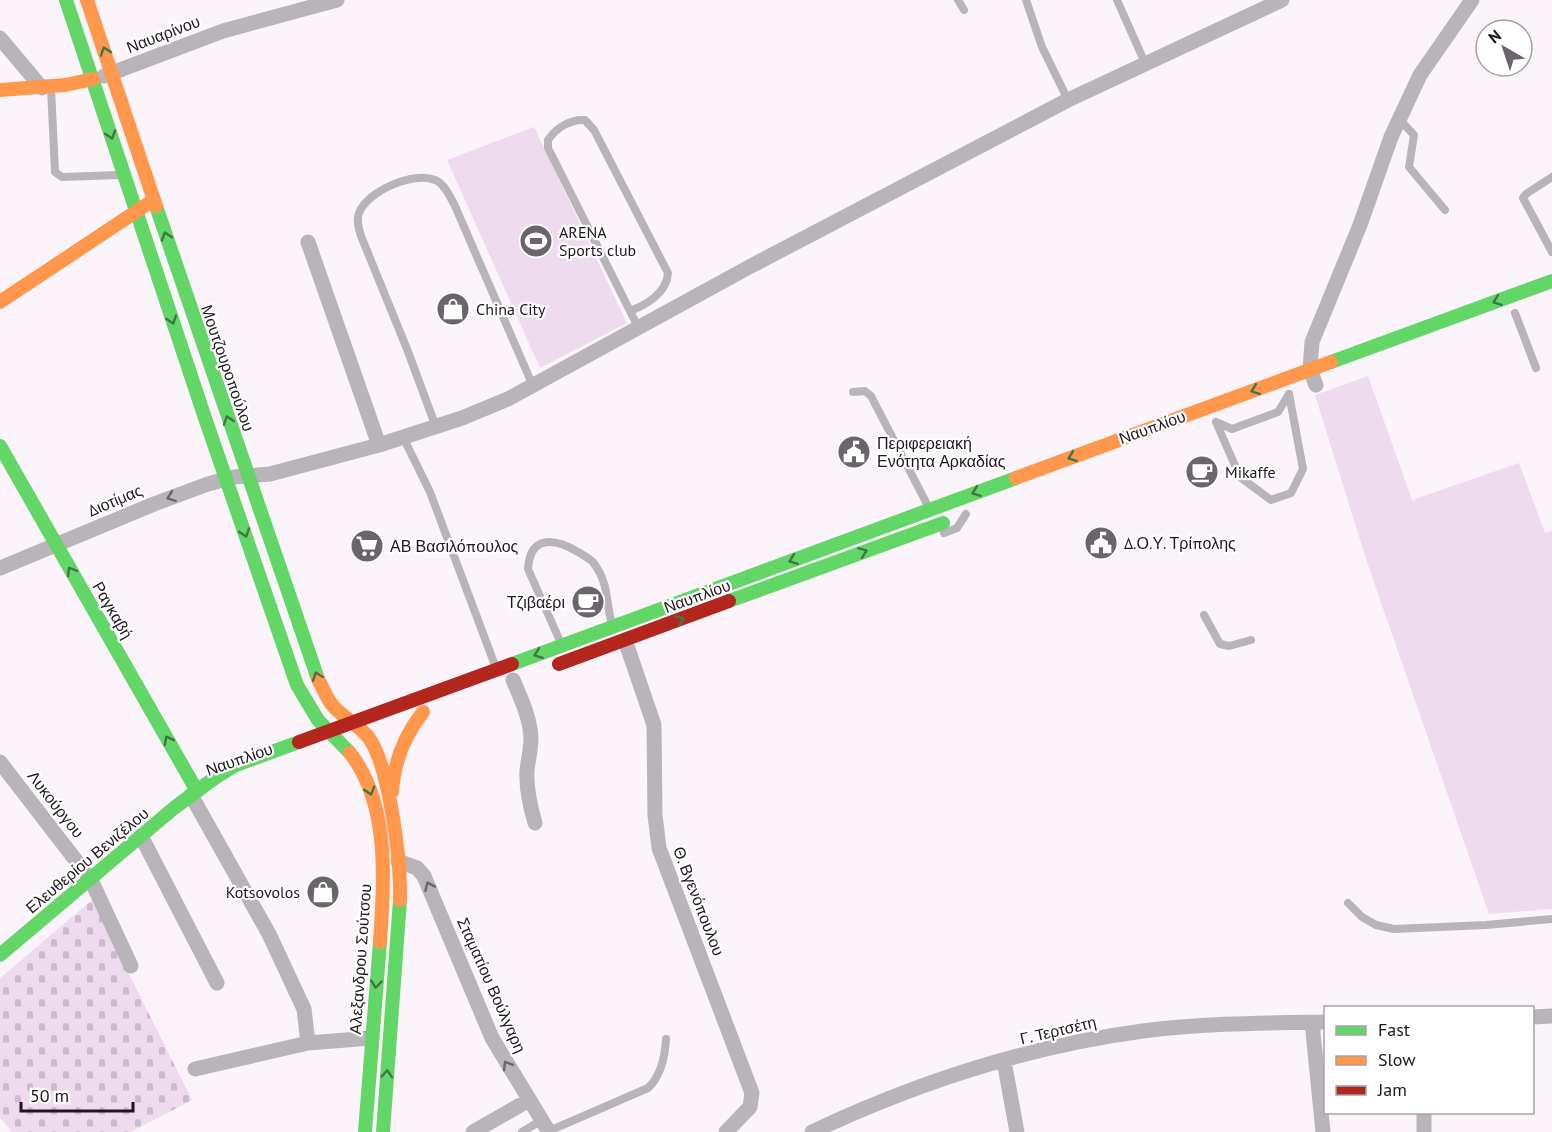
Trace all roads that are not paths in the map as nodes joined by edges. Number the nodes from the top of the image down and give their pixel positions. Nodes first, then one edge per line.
1 (66, 0) edge
2 (87, 0) edge
3 (338, 0) edge
4 (958, 0) edge
5 (1026, 0) edge
6 (1117, 0) edge
7 (1282, 0) edge
8 (1472, 0) edge
9 (964, 10) dead end
10 (0, 38) edge
11 (1145, 63) junction
12 (112, 73) junction
13 (93, 79) junction
14 (47, 87) junction
15 (0, 90) edge
16 (1068, 100) junction
17 (1399, 119) junction
18 (124, 175) junction
19 (1552, 177) edge
20 (154, 200) junction
21 (1445, 210) dead end
22 (136, 211) junction
23 (308, 242) dead end
24 (1552, 252) edge
25 (1552, 281) edge
26 (0, 302) edge
27 (630, 311) junction
28 (1514, 313) dead end
29 (638, 327) junction
30 (1536, 368) dead end
31 (1310, 370) junction
32 (533, 386) junction
33 (1307, 388) junction
34 (853, 392) dead end
35 (1211, 423) joint
36 (436, 427) junction
37 (404, 438) junction
38 (379, 445) junction
39 (0, 446) edge
40 (248, 476) junction
41 (227, 478) junction
42 (930, 509) junction
43 (972, 512) joint
44 (913, 533) junction
45 (940, 534) dead end
46 (931, 537) dead end
47 (56, 544) junction
48 (0, 568) edge
49 (768, 587) junction
50 (759, 601) dead end
51 (1204, 615) dead end
52 (612, 626) junction
53 (626, 640) junction
54 (1251, 640) dead end
55 (562, 645) junction
56 (547, 668) dead end
57 (496, 669) junction
58 (513, 680) dead end
59 (297, 685) junction
60 (350, 723) junction
61 (329, 731) junction
62 (363, 733) junction
63 (340, 741) junction
64 (272, 751) junction
65 (0, 762) edge
66 (194, 793) junction
67 (391, 806) junction
68 (535, 823) dead end
69 (136, 845) junction
70 (398, 861) junction
71 (117, 871) dead end
72 (96, 875) junction
73 (1348, 903) dead end
74 (1552, 919) edge
75 (0, 955) edge
76 (130, 966) dead end
77 (217, 983) dead end
78 (1534, 1017) edge
79 (1552, 1017) edge
80 (1319, 1022) edge
81 (371, 1038) junction
82 (666, 1039) dead end
83 (308, 1043) junction
84 (1004, 1061) junction
85 (195, 1069) dead end
86 (530, 1100) junction
87 (1424, 1114) edge
88 (547, 1128) edge
89 (365, 1132) edge
90 (383, 1132) edge
91 (473, 1132) edge
92 (522, 1132) edge
93 (726, 1132) edge
94 (812, 1132) edge
95 (1017, 1132) edge
96 (1323, 1132) edge
97 (1424, 1132) edge

1 - 13 main road
12 -> 2 main road, Μουτζουροπούλου
3 - 12 street, Ναυαρίνου
4 - 9 lane
5 - 16 lane
6 - 11 lane
7 - 11 street, Διοτίμας
8 - 17 street
10 - 14 street
11 - 16 street, Διοτίμας
12 - 13 street, Ναυαρίνου
12 - 20 main road, Μουτζουροπούλου
13 - 14 main road, Ναυαρίνου
13 -> 18 main road
14 - 15 main road, Ναυαρίνου
14 - 18 lane
16 - 29 street, Διοτίμας
17 - 21 lane
17 - 31 street
18 - 22 main road
19 - 24 lane
20 - 22 main road
40 -> 20 main road, Μουτζουροπούλου
22 - 26 main road
22 -> 41 main road
23 - 38 street
25 -> 31 main road, Ναυπλίου
27 - 27 lane
27 - 29 lane
28 - 30 lane
29 - 32 street, Διοτίμας
31 - 33 street
31 -> 42 main road, Ναυπλίου
32 - 36 street, Διοτίμας
32 - 36 lane
33 - 35 main road
33 - 35 lane
34 - 42 lane
36 - 37 street, Διοτίμας
37 - 38 street, Διοτίμας
37 - 57 lane
38 - 40 street, Διοτίμας
39 - 47 main road, Ραγκαβή
40 - 41 street, Διοτίμας
60 -> 40 main road, Μουτζουροπούλου
41 -> 47 street, Διοτίμας
41 -> 59 main road
42 -> 52 main road, Ναυπλίου
43 - 44 main road, Ναυπλίου
43 - 45 lane
44 - 46 lane
49 -> 44 main road, Ναυπλίου
47 - 48 street, Διοτίμας
66 -> 47 main road, Ραγκαβή
49 - 50 lane
53 -> 49 main road, Ναυπλίου
51 - 54 lane
52 - 55 main road, Ναυπλίου
52 - 55 lane
53 - 56 main road, Ναυπλίου
53 - 93 street, Θ. Βγενόπουλου
55 -> 57 main road, Ναυπλίου
57 - 60 main road, Ναυπλίου
58 - 68 street
59 - 61 main road
59 - 64 main road
60 - 61 main road, Ναυπλίου
60 - 62 main road, Μουτζουροπούλου
61 - 63 main road, Αλεξανδρου Σούτσου
61 - 64 main road, Ναυπλίου
62 - 63 main road, Ναυπλίου
62 - 67 main road, Αλεξανδρου Σούτσου
62 - 67 main road, Ναυπλίου
63 - 66 main road, Ναυπλίου
63 -> 81 main road, Αλεξανδρου Σούτσου
64 - 66 main road, Ναυπλίου
65 - 72 street, Λυκούργου
66 - 69 main road, Ελευθερίου Βενιζέλου
66 - 83 street
67 - 70 main road, Αλεξανδρου Σούτσου
69 - 72 main road, Ελευθερίου Βενιζέλου
69 - 77 street
86 -> 70 street, Σταματίου Βούλγαρη
90 -> 70 main road, Αλεξανδρου Σούτσου
71 - 72 lane
72 - 75 main road, Ελευθερίου Βενιζέλου
72 - 76 street, Λυκούργου
73 - 74 lane
78 - 79 street
80 - 84 street, Γ. Τερτσέτη
80 - 96 street
81 - 83 street
81 - 89 main road, Αλεξανδρου Σούτσου
82 - 88 lane
83 - 85 street
84 - 94 street, Γ. Τερτσέτη
84 - 95 street
86 - 88 street, Σταματίου Βούλγαρη
86 - 91 street
87 - 97 street
88 - 92 lane

